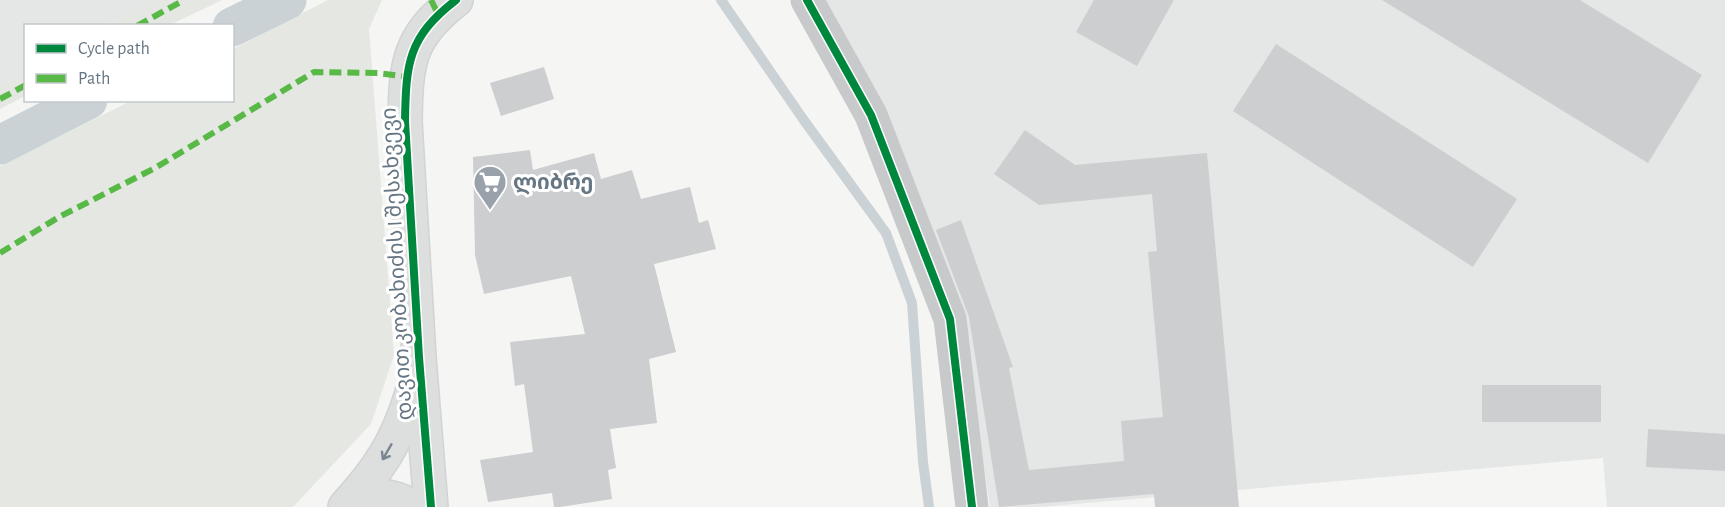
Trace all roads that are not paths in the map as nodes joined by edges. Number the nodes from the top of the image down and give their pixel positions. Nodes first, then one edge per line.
1 (456, 0) edge
2 (807, 0) edge
3 (419, 357) junction
4 (346, 507) edge
5 (413, 507) edge
6 (431, 507) edge
7 (972, 507) edge

1 - 3 street, დავით კობახიძის I შესახვევი
2 - 7 street
3 -> 4 street, დავით კობახიძის I შესახვევი
3 - 6 street, დავით კობახიძის I შესახვევი
4 - 5 street

